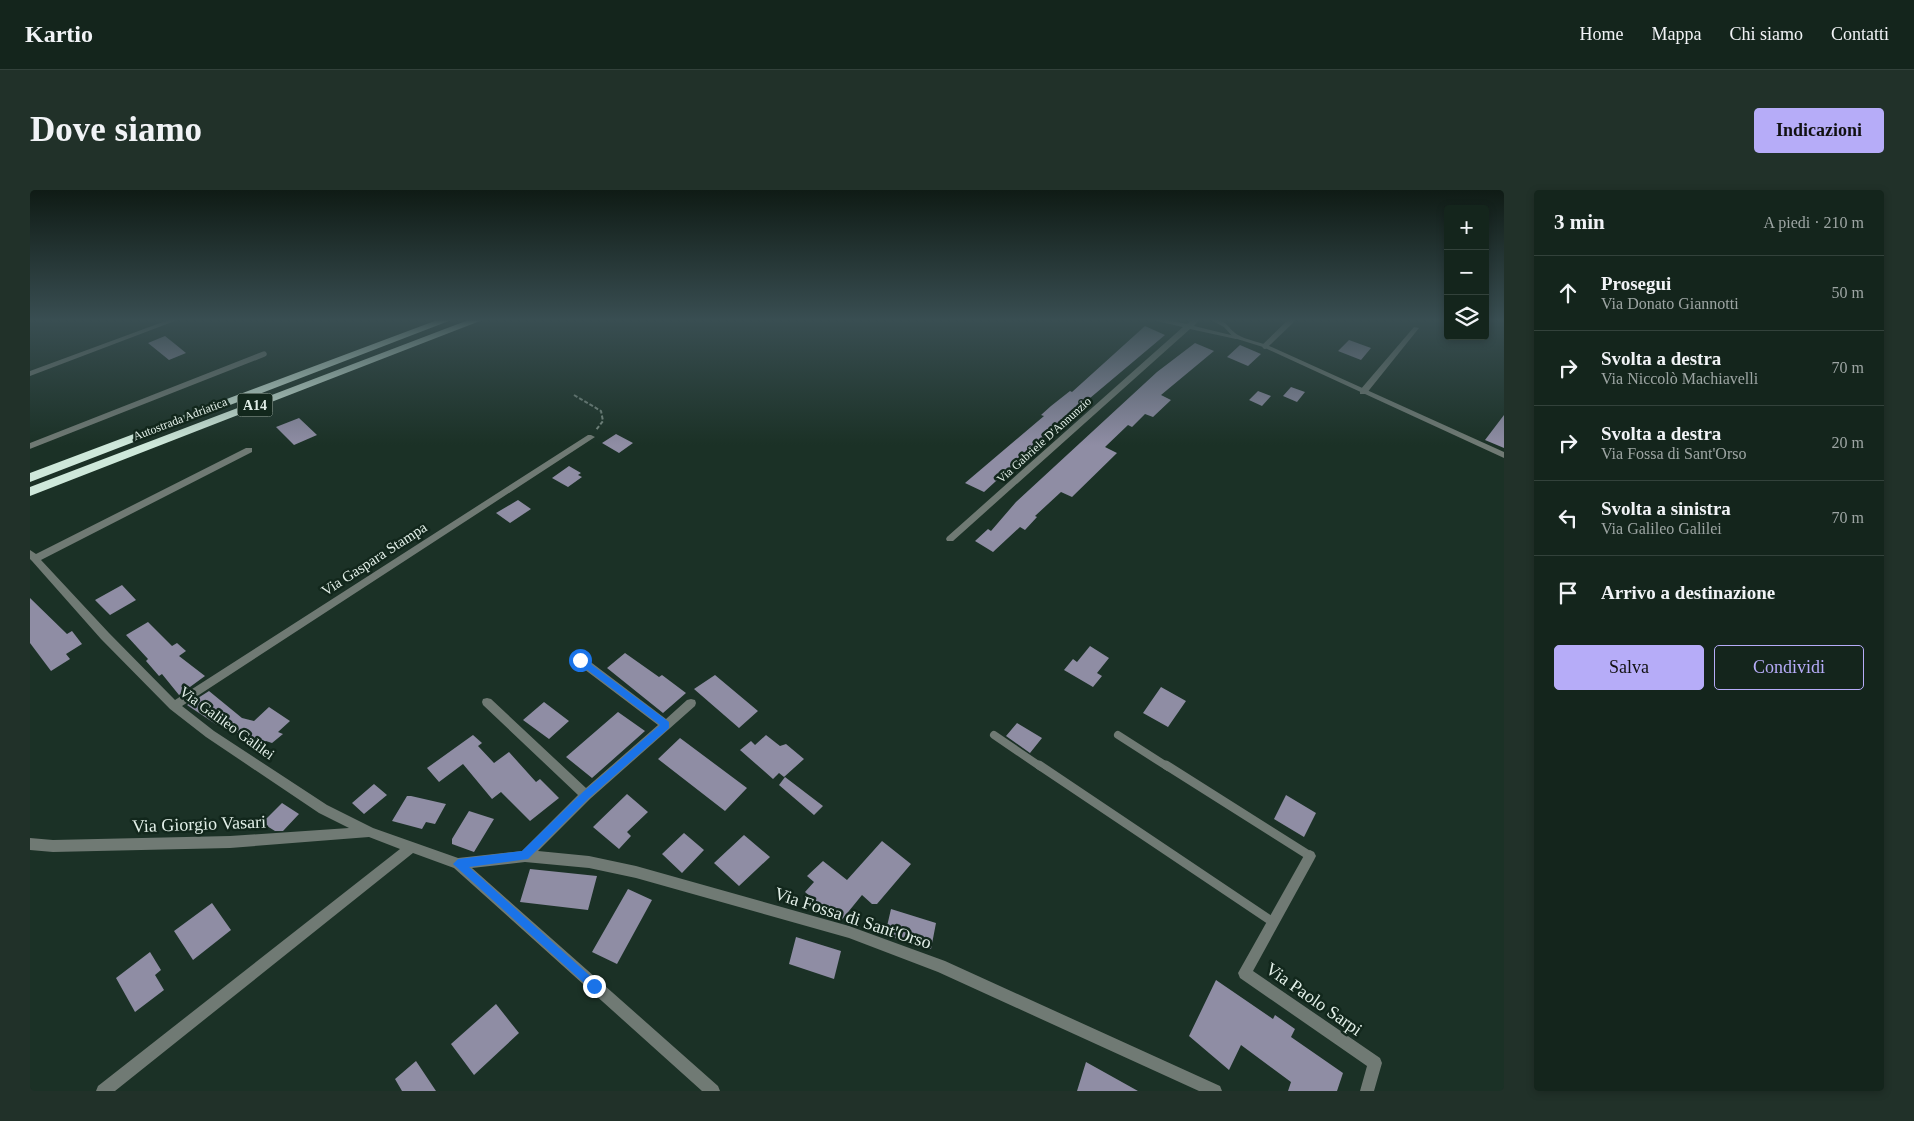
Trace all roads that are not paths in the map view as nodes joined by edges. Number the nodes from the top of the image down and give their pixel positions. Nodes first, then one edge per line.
1 (65, 361) edge
2 (246, 361) edge
3 (339, 361) edge
4 (371, 361) edge
5 (1149, 361) edge
6 (1297, 361) edge
7 (1389, 361) edge
8 (30, 374) edge
9 (1363, 392) junction
10 (591, 438) road end
11 (30, 446) edge
12 (249, 450) dead end
13 (1504, 455) edge
14 (30, 478) edge
15 (30, 492) edge
16 (950, 539) dead end
17 (33, 556) edge
18 (580, 660) dead end
19 (487, 702) dead end
20 (691, 703) dead end
21 (174, 706) junction
22 (666, 725) junction
23 (1118, 734) dead end
24 (994, 735) dead end
25 (586, 795) junction
26 (370, 832) junction
27 (30, 844) edge
28 (412, 847) junction
29 (524, 856) junction
30 (1310, 856) joint
31 (458, 864) junction
32 (1273, 922) junction
33 (103, 1091) edge
34 (713, 1091) edge
35 (1215, 1091) edge
36 (1367, 1091) edge

1 - 8 street
2 - 11 lane
3 - 14 highway, Autostrada Adriatica / A14
4 - 15 highway, Autostrada Adriatica / A14
5 - 16 street, Via Gabriele D'Annunzio
6 - 9 street
7 - 9 street
9 - 13 street
10 - 21 street, Via Gaspara Stampa
12 - 17 street, Via Galileo Galilei
17 - 21 street, Via Galileo Galilei
18 - 22 street
19 - 25 street
20 - 22 street
21 - 26 street, Via Galileo Galilei
22 - 25 street
23 - 30 lane
24 - 32 lane
25 - 29 street
26 - 27 street, Via Giorgio Vasari
26 - 28 street, Via Galileo Galilei
28 - 31 street, Via Galileo Galilei
28 - 33 street
29 - 31 street, Via Fossa di Sant'Orso
29 - 35 street, Via Fossa di Sant'Orso
30 - 32 street, Via Paolo Sarpi
31 - 34 street, Via Galileo Galilei
32 - 36 street, Via Paolo Sarpi

